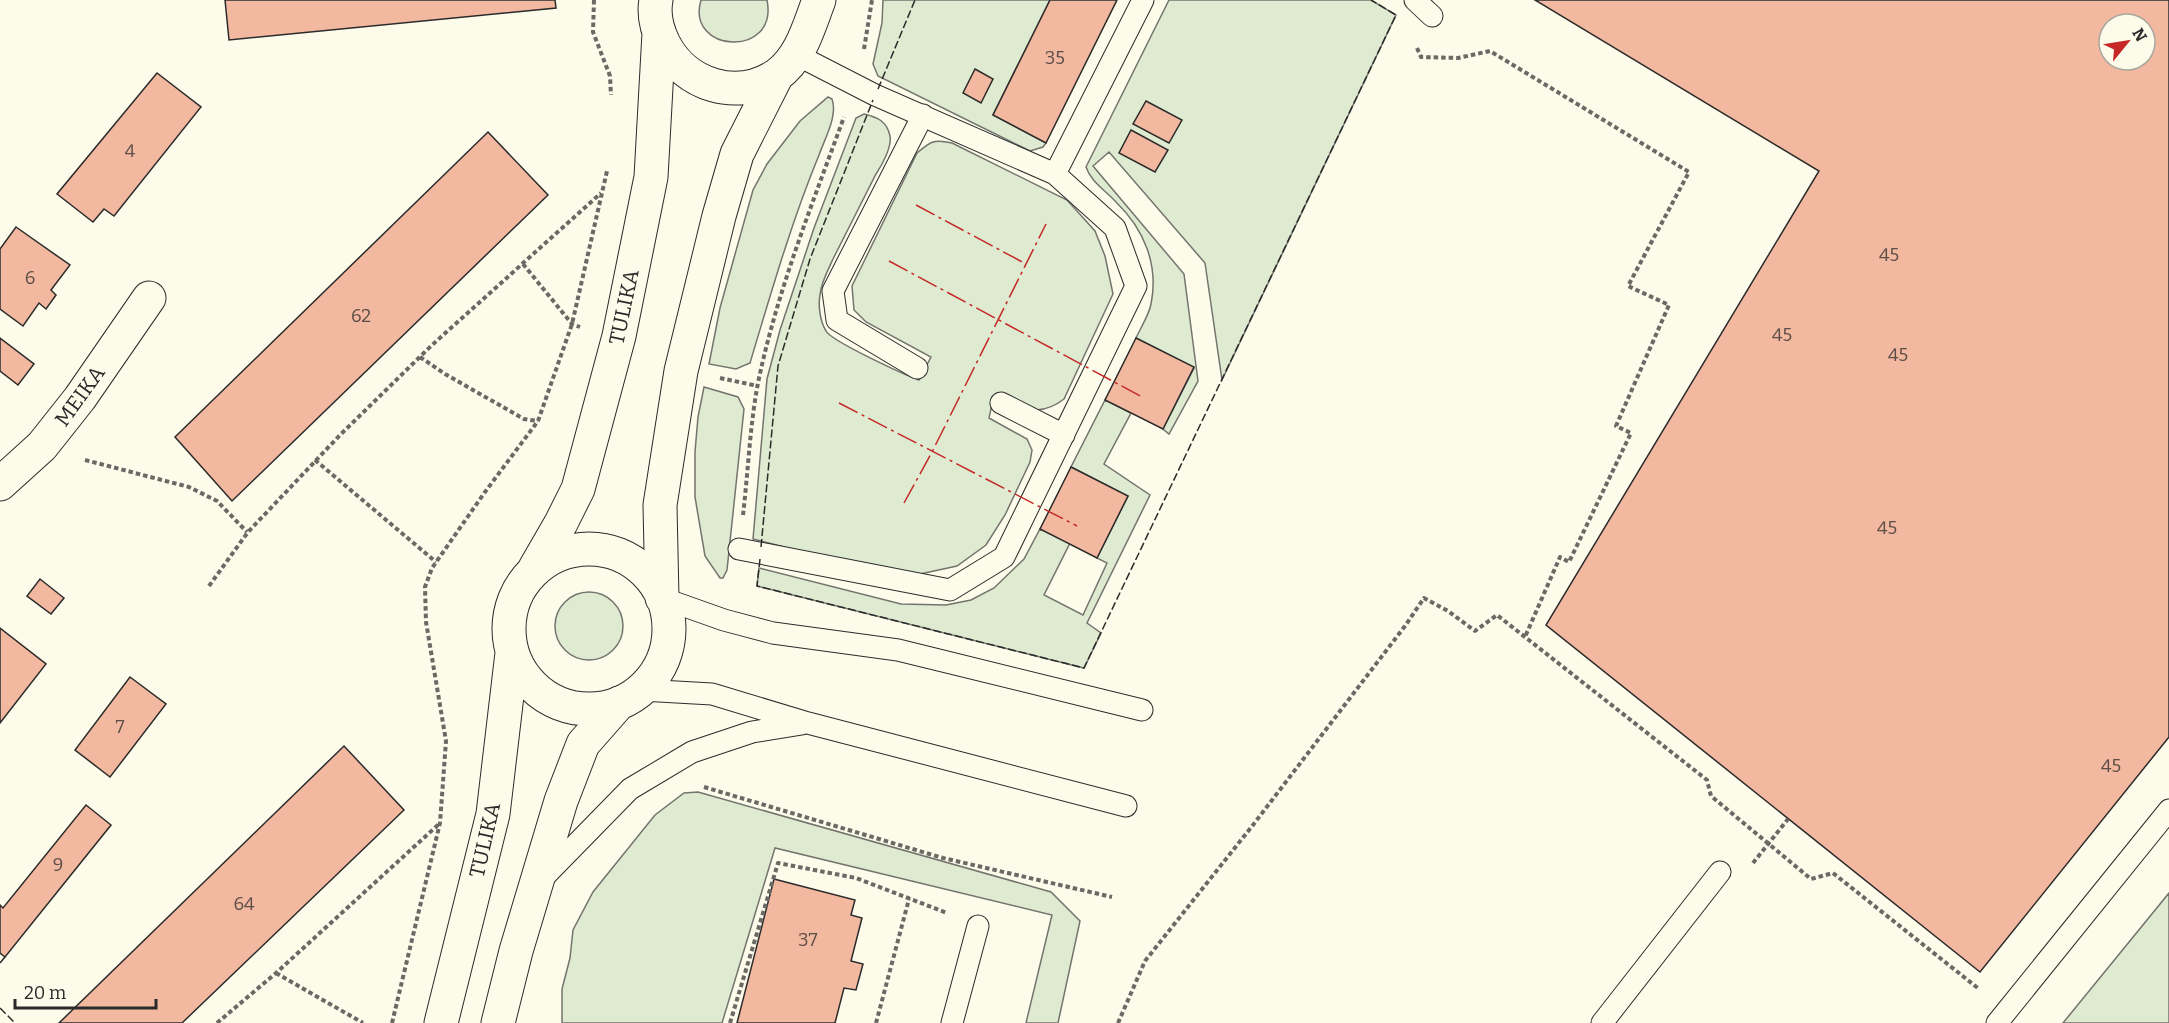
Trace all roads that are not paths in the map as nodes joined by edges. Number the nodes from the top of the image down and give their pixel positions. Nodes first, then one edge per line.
1 (656, 0) edge
2 (1143, 0) edge
3 (1415, 0) edge
4 (813, 7) edge
5 (1432, 16) dead end
6 (659, 33) junction
7 (787, 65) junction
8 (923, 115) junction
9 (1055, 174) junction
10 (149, 297) dead end
11 (917, 368) dead end
12 (1002, 403) dead end
13 (1064, 435) junction
14 (0, 484) edge
15 (739, 549) road end
16 (535, 568) junction
17 (663, 598) junction
18 (512, 653) junction
19 (630, 696) junction
20 (1142, 710) dead end
21 (808, 723) junction
22 (1126, 806) dead end
23 (2169, 810) edge
24 (1720, 872) dead end
25 (536, 885) junction
26 (978, 926) road end
27 (2001, 1018) edge
28 (441, 1023) edge
29 (498, 1023) edge
30 (952, 1023) edge
31 (1602, 1023) edge

1 - 6 street
2 - 9 lane
3 - 5 lane
4 - 7 street
6 - 7 street
6 - 16 street, TULIKA
7 - 8 lane
7 - 17 street
8 - 9 lane
8 - 11 lane
9 - 13 lane
10 - 14 street, MEIKA
12 - 13 lane
13 - 15 lane
16 - 17 street
16 - 18 street
17 - 19 street
17 - 20 lane
18 - 19 street
18 - 28 street, TULIKA
19 - 21 lane
19 - 25 street
21 - 22 lane
21 - 25 lane
23 - 27 lane
24 - 31 lane
25 - 29 street
26 - 30 lane

